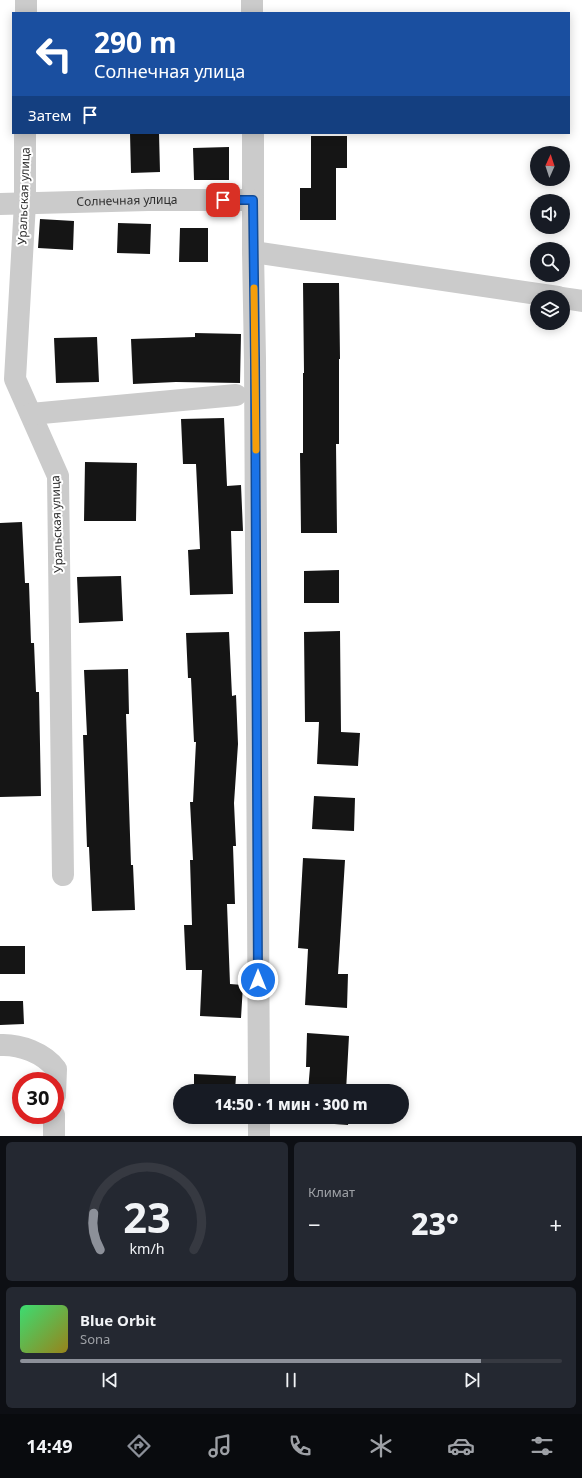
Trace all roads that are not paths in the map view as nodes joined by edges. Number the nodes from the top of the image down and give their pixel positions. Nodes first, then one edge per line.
1 (26, 0) edge
2 (252, 0) edge
3 (26, 12) edge
4 (252, 12) edge
5 (25, 134) edge
6 (253, 134) edge
7 (253, 200) junction
8 (25, 202) junction
9 (0, 204) edge
10 (253, 252) junction
11 (530, 293) edge
12 (570, 299) edge
13 (582, 300) edge
14 (236, 395) dead end
15 (31, 414) junction
16 (63, 875) dead end
17 (0, 1045) edge
18 (56, 1072) edge
19 (259, 1084) edge
20 (54, 1124) edge
21 (259, 1124) edge
22 (54, 1136) edge
23 (259, 1136) edge

1 - 3 street
2 - 4 street
5 - 8 street, Уральская улица
6 - 7 street
7 - 8 street, Солнечная улица
7 - 10 street
8 - 9 street, Солнечная улица
8 - 15 street, Уральская улица
10 - 11 street
10 - 19 street
12 - 13 street
14 - 15 street
15 - 16 street, Уральская улица
17 - 18 street
20 - 22 street
21 - 23 street

